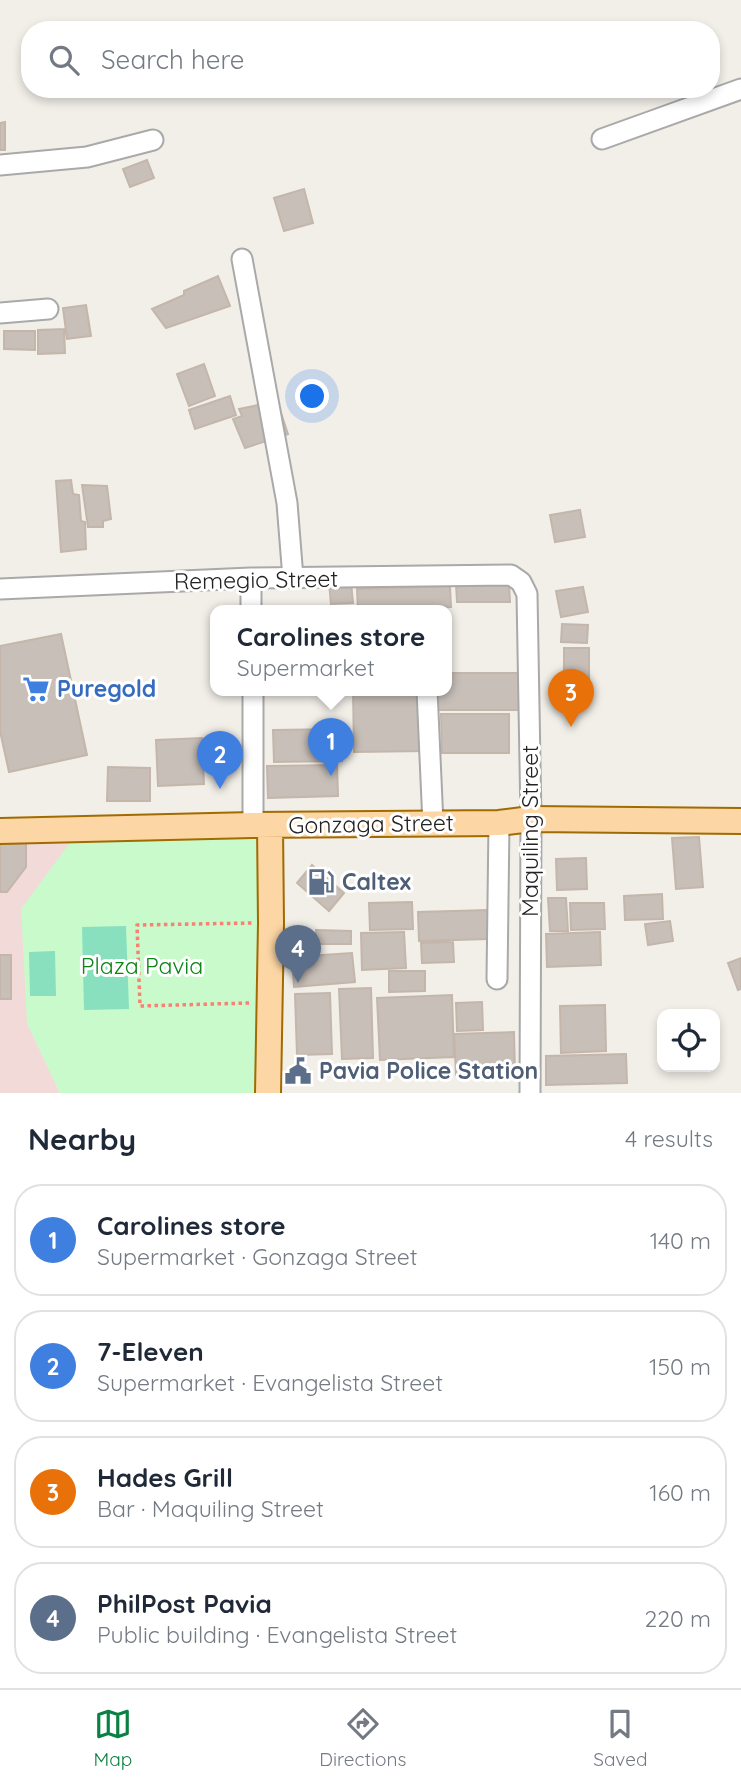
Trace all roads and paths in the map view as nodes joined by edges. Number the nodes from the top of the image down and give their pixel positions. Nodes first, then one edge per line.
1 (741, 89) edge
2 (720, 97) edge
3 (716, 98) edge
4 (602, 139) dead end
5 (153, 141) dead end
6 (0, 165) edge
7 (242, 259) dead end
8 (48, 309) dead end
9 (0, 313) edge
10 (511, 575) joint
11 (251, 578) junction
12 (293, 578) junction
13 (0, 589) edge
14 (251, 605) edge
15 (253, 696) edge
16 (427, 696) edge
17 (531, 819) junction
18 (741, 821) edge
19 (499, 823) junction
20 (433, 824) junction
21 (262, 825) junction
22 (0, 831) edge
23 (271, 923) junction
24 (497, 979) dead end
25 (269, 1003) junction
26 (268, 1093) edge
27 (530, 1093) edge

1 - 2 street
3 - 4 street
5 - 6 street
7 - 12 street
8 - 9 street
10 - 12 street, Remegio Street
10 - 17 street, Maquiling Street
11 - 12 street, Remegio Street
11 - 13 street, Remegio Street
11 - 14 street
15 - 21 street
16 - 20 street
17 - 18 main road, Gonzaga Street
17 - 19 main road, Gonzaga Street
17 - 27 street, Maquiling Street
19 - 20 main road, Gonzaga Street
19 - 24 street
20 - 21 main road, Gonzaga Street
21 - 22 main road, Gonzaga Street
21 - 23 main road
23 - 25 main road
23 - 25 path
25 - 26 main road

